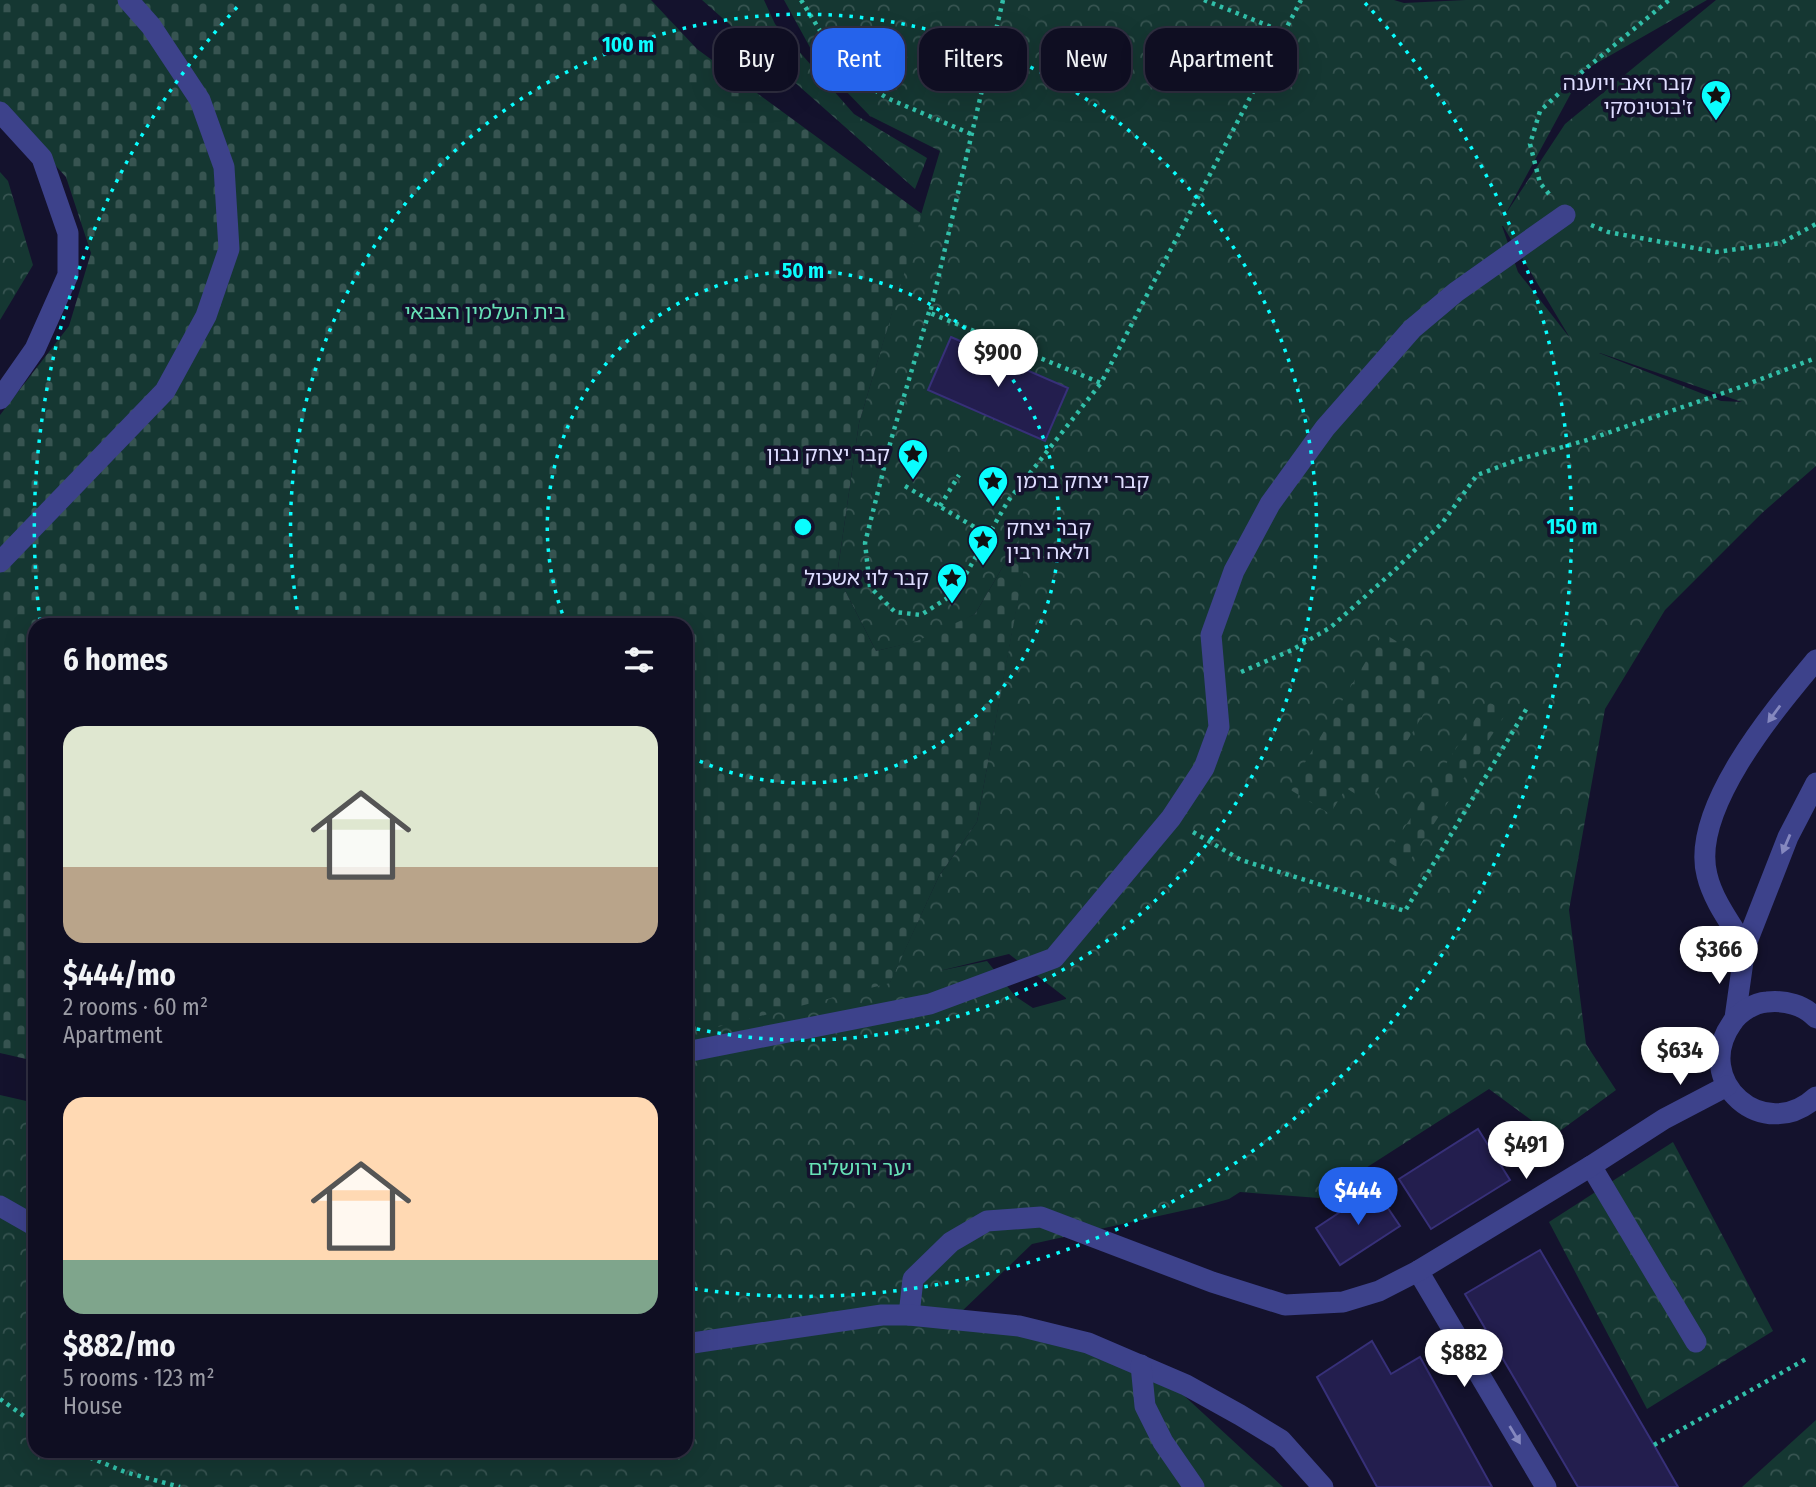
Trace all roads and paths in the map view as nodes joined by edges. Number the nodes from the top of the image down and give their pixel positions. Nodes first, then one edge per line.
1 (128, 0) edge
2 (801, 0) edge
3 (1003, 0) edge
4 (1204, 0) edge
5 (1301, 0) edge
6 (1669, 0) edge
7 (1274, 28) edge
8 (1286, 28) edge
9 (1253, 91) edge
10 (0, 111) edge
11 (971, 134) junction
12 (1565, 215) junction
13 (1816, 224) edge
14 (932, 302) junction
15 (1816, 358) edge
16 (1101, 383) junction
17 (0, 398) edge
18 (959, 475) dead end
19 (905, 486) dead end
20 (940, 506) junction
21 (988, 535) junction
22 (0, 562) edge
23 (1816, 660) edge
24 (1215, 684) junction
25 (1527, 708) dead end
26 (1816, 783) edge
27 (1171, 818) junction
28 (1745, 947) junction
29 (1735, 1018) junction
30 (1816, 1018) edge
31 (693, 1051) edge
32 (1727, 1086) junction
33 (1816, 1097) edge
34 (1591, 1166) junction
35 (0, 1206) edge
36 (28, 1222) edge
37 (1418, 1270) junction
38 (909, 1315) junction
39 (1696, 1342) dead end
40 (693, 1343) edge
41 (1806, 1359) dead end
42 (1141, 1365) junction
43 (0, 1399) edge
44 (28, 1419) edge
45 (1654, 1446) dead end
46 (91, 1458) edge
47 (180, 1487) edge
48 (1194, 1487) edge
49 (1323, 1487) edge
50 (1545, 1487) edge

1 - 22 street
2 - 11 path
3 - 11 path
4 - 7 path
5 - 8 path
6 - 12 path
9 - 16 path
10 - 17 street
11 - 14 path
12 - 13 path
12 - 24 street
14 - 16 path
14 - 21 path
15 - 24 path
16 - 21 path
18 - 20 path
19 - 20 path
20 - 21 path
23 -> 28 street
24 - 27 street
25 - 27 path
26 -> 28 street
27 - 31 street
28 - 29 street
29 - 30 street
29 - 32 street
32 - 33 street
32 - 34 street
34 - 37 street
34 - 39 street
35 - 36 street
37 - 38 street
37 -> 50 street
38 - 40 street
38 - 42 street
41 - 45 path
42 - 48 street
42 - 49 street
43 - 44 path
46 - 47 path

